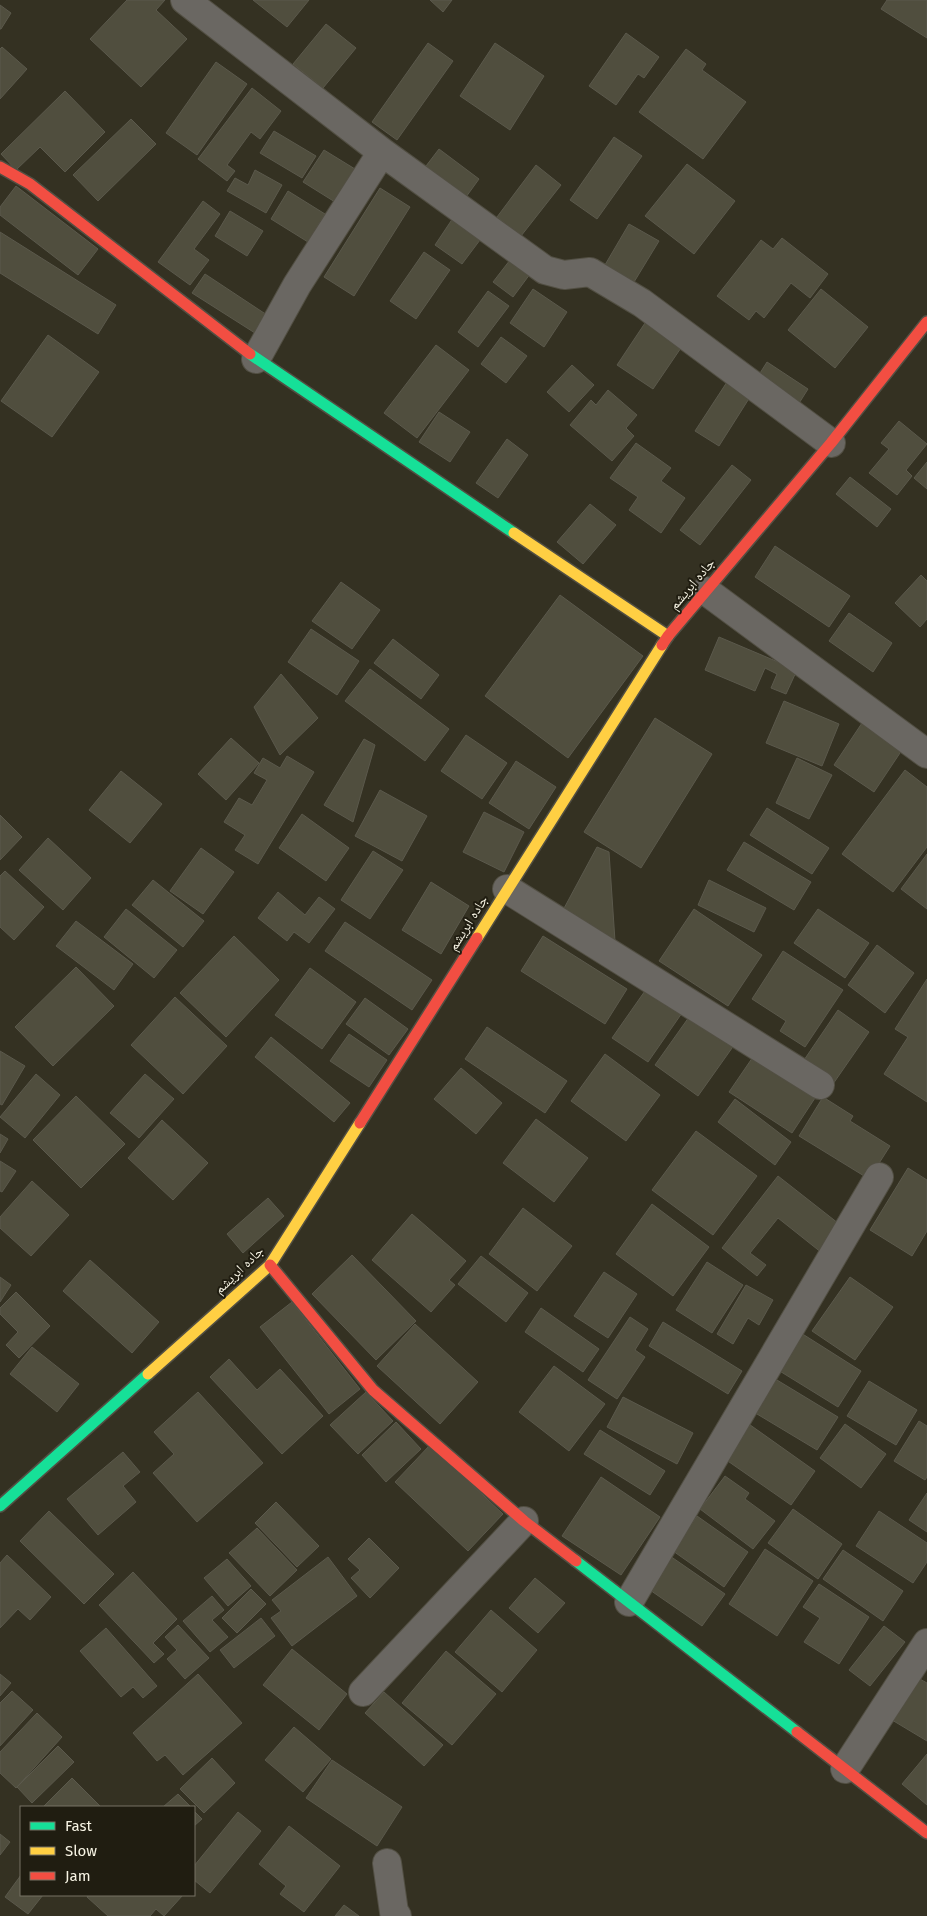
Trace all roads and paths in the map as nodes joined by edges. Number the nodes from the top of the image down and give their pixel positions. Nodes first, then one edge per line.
1 (185, 0) edge
2 (382, 152) junction
3 (0, 167) edge
4 (927, 322) edge
5 (256, 359) junction
6 (831, 443) junction
7 (706, 590) junction
8 (668, 636) junction
9 (927, 754) edge
10 (507, 889) junction
11 (820, 1085) dead end
12 (879, 1177) dead end
13 (270, 1265) junction
14 (0, 1506) edge
15 (524, 1521) junction
16 (629, 1602) junction
17 (927, 1643) edge
18 (363, 1692) dead end
19 (844, 1769) junction
20 (927, 1833) edge
21 (386, 1863) dead end
22 (398, 1916) edge

1 - 2 street
2 - 5 street
2 - 6 street
3 - 5 street
4 - 6 street, جاده ابریشم
5 - 8 street
6 - 7 street, جاده ابریشم
7 - 8 street, جاده ابریشم
7 - 9 street
8 - 10 street, جاده ابریشم
10 - 11 street
10 - 13 street, جاده ابریشم
12 - 16 street
13 - 14 street, جاده ابریشم
13 - 15 street
15 - 16 street
15 - 18 street
16 - 19 street
17 - 19 street
19 - 20 street
21 - 22 street

